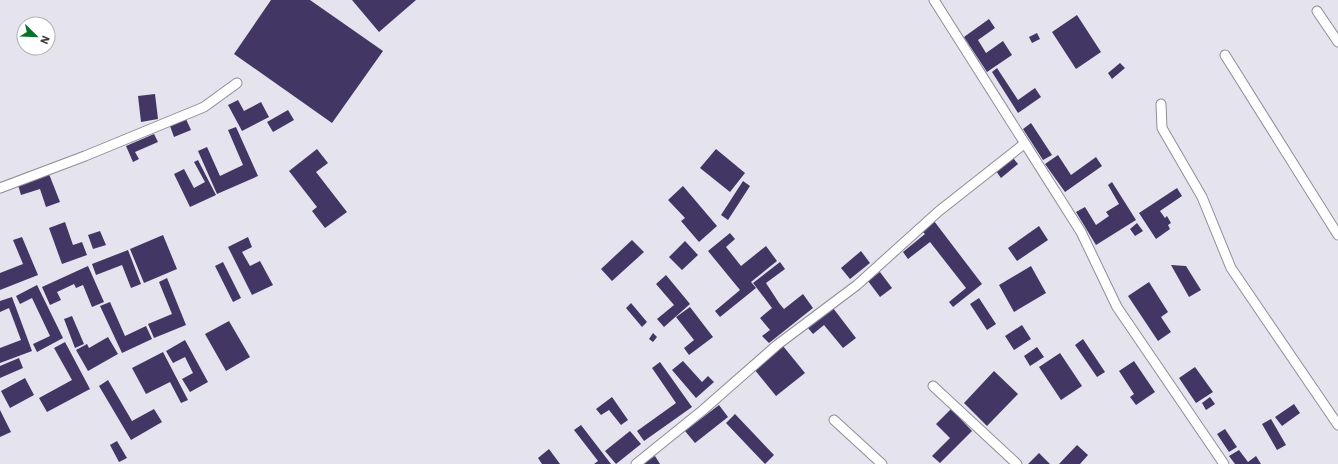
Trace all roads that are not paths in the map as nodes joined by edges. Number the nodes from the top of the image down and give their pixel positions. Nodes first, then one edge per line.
1 (934, 0) edge
2 (1317, 11) dead end
3 (1338, 42) edge
4 (1225, 55) dead end
5 (237, 83) dead end
6 (1161, 104) dead end
7 (1024, 144) junction
8 (0, 188) edge
9 (1338, 235) edge
10 (933, 386) dead end
11 (834, 420) dead end
12 (1338, 425) edge
13 (636, 464) edge
14 (882, 464) edge
15 (1017, 464) edge
16 (1224, 464) edge

1 - 7 street
2 - 3 street
4 - 9 street
5 - 8 street
6 - 12 street
7 - 13 street
7 - 16 street
10 - 15 street
11 - 14 street

